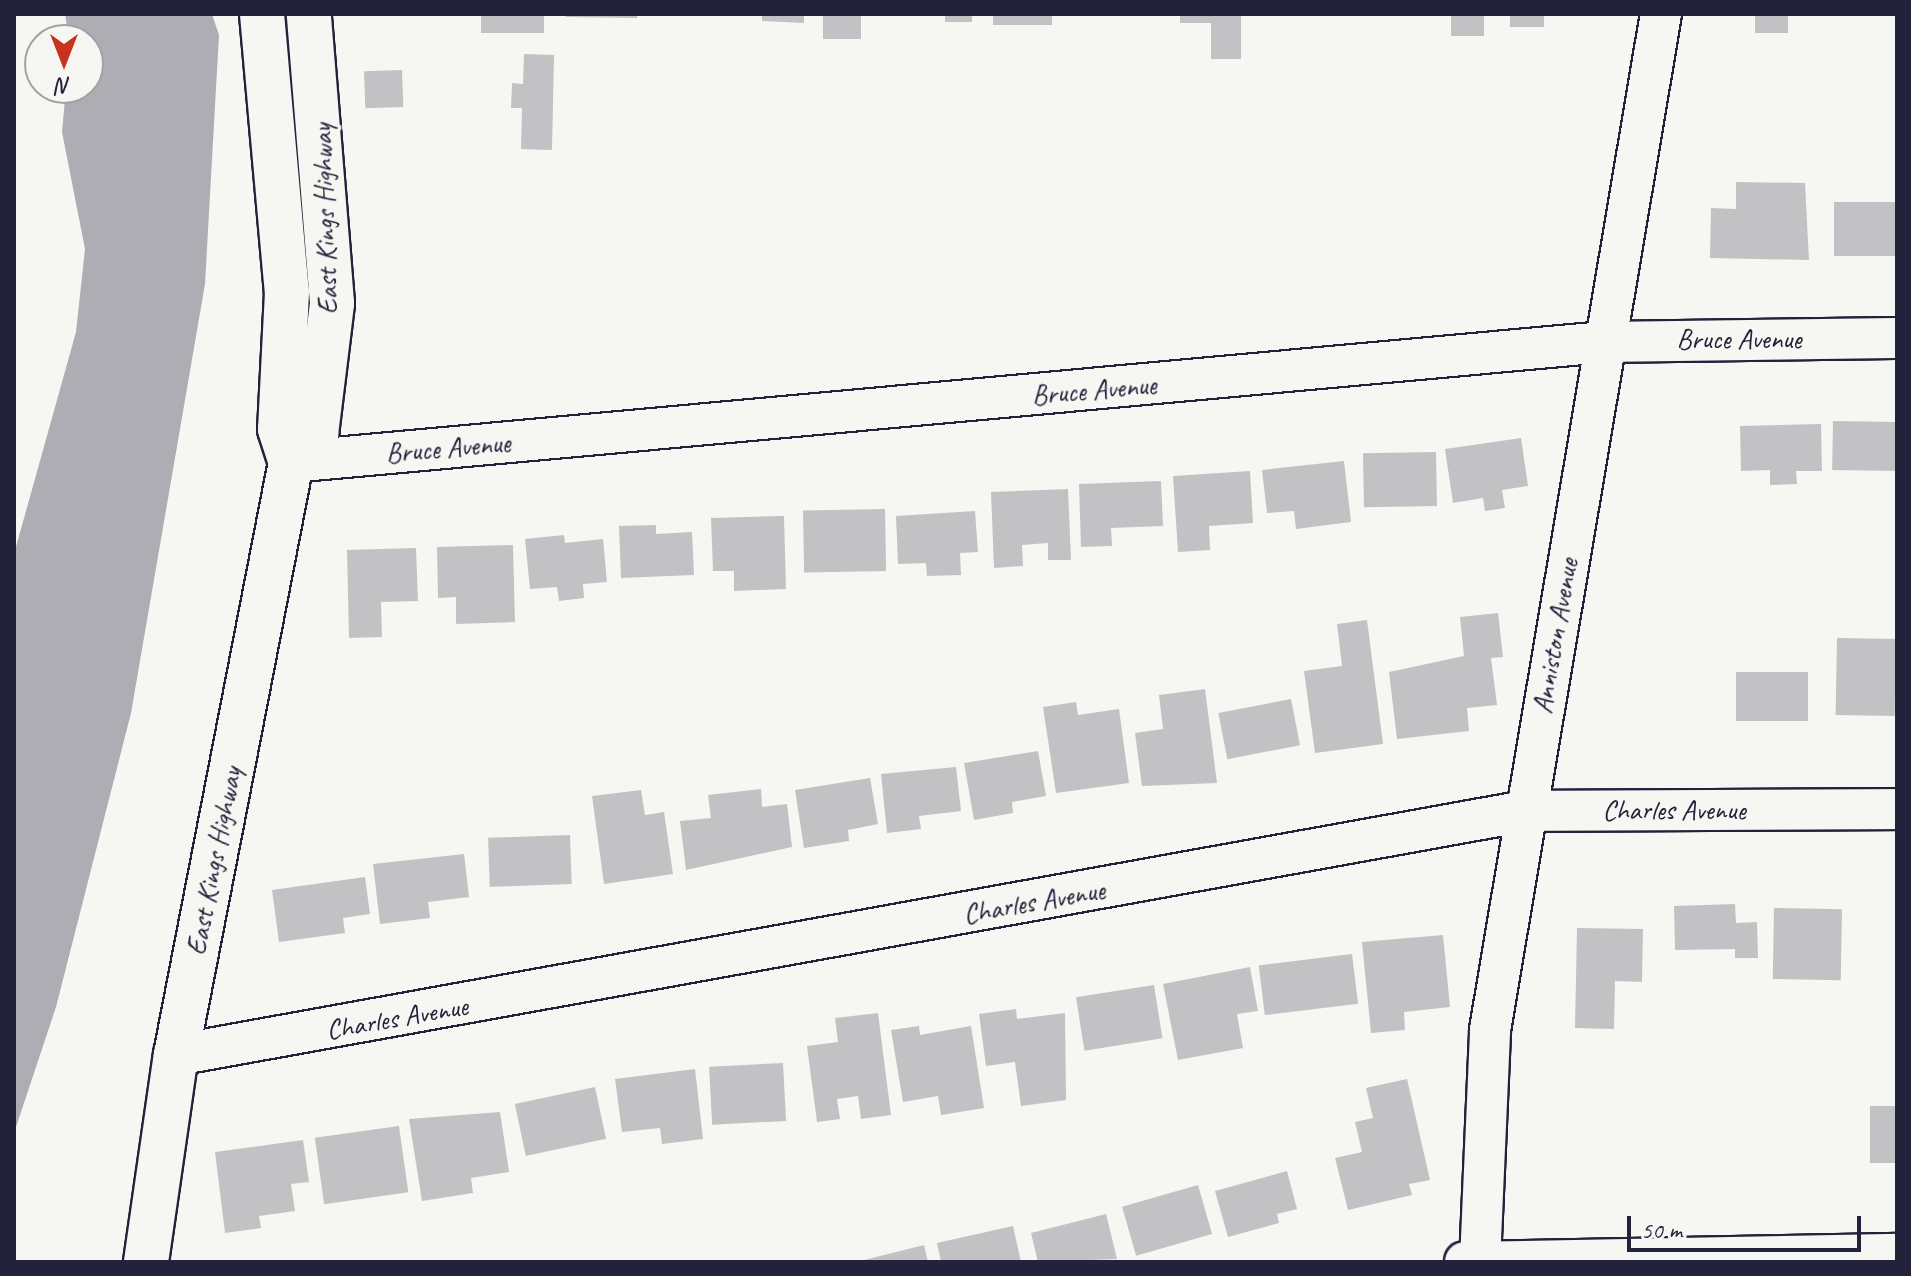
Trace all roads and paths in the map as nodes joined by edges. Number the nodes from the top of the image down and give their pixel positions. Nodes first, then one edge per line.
1 (262, 14) edge
2 (309, 14) edge
3 (1661, 14) edge
4 (1897, 338) edge
5 (1605, 342) junction
6 (291, 462) junction
7 (1897, 809) edge
8 (1526, 811) junction
9 (176, 1055) junction
10 (1897, 1254) edge
11 (1475, 1261) edge
12 (146, 1262) edge

1 - 6 main road, East Kings Highway
2 - 6 main road, East Kings Highway
3 - 5 street, Anniston Avenue
4 - 5 street, Bruce Avenue
5 - 6 street, Bruce Avenue
5 - 8 street, Anniston Avenue
6 - 9 main road, East Kings Highway
7 - 8 street, Charles Avenue
8 - 9 street, Charles Avenue
8 - 11 street, Anniston Avenue
9 - 12 main road, East Kings Highway
10 - 11 street

